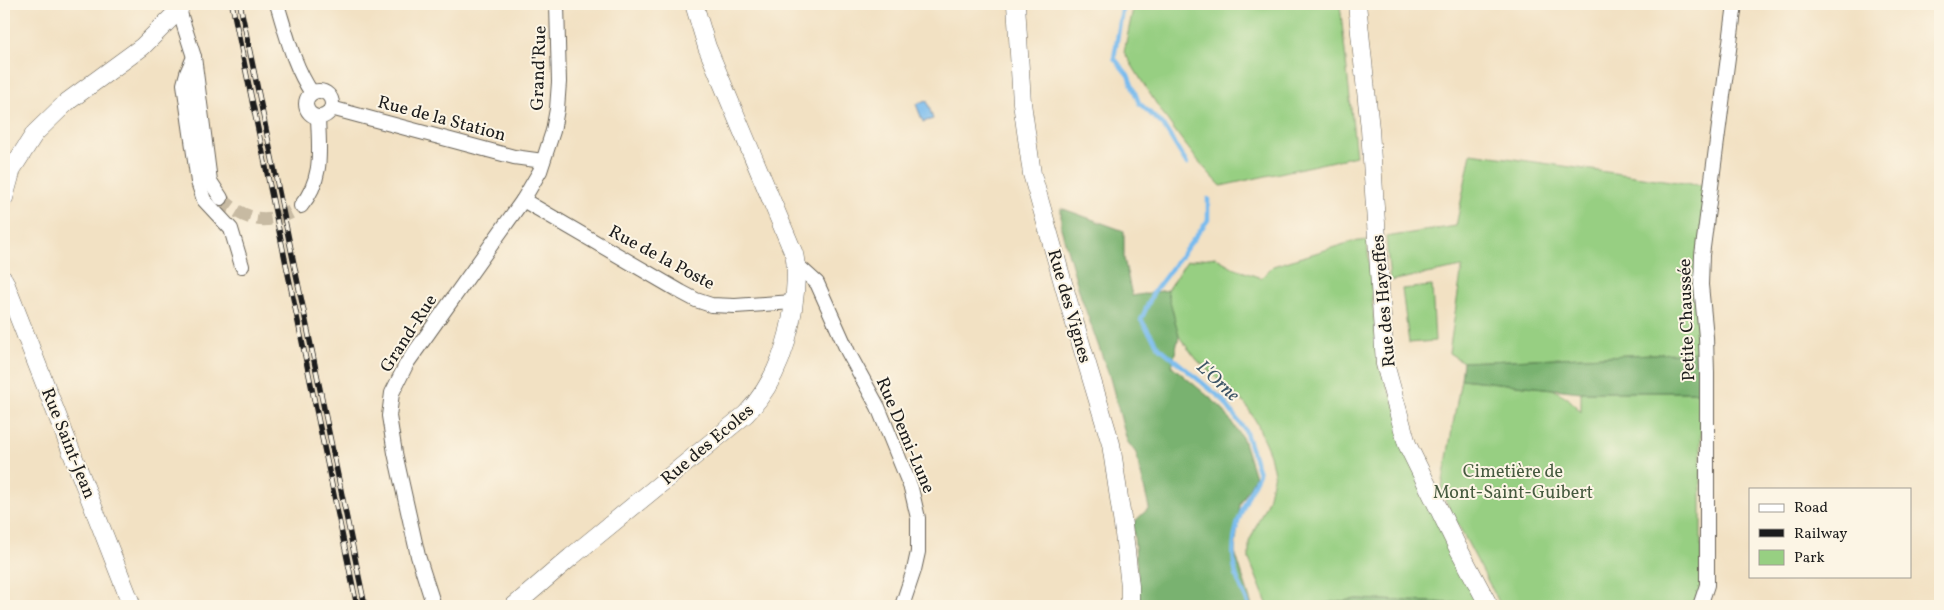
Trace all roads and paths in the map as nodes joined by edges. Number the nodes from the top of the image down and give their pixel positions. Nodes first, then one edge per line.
1 (277, 4) edge
2 (557, 4) edge
3 (694, 4) edge
4 (1016, 4) edge
5 (1357, 4) edge
6 (1735, 4) edge
7 (180, 7) edge
8 (194, 57) junction
9 (312, 93) junction
10 (332, 108) junction
11 (318, 117) junction
12 (542, 161) junction
13 (5, 187) edge
14 (221, 198) tunnel mouth
15 (523, 200) junction
16 (301, 206) tunnel mouth
17 (796, 264) junction
18 (242, 266) dead end
19 (4, 280) edge
20 (794, 302) junction
21 (132, 606) edge
22 (434, 606) edge
23 (514, 606) edge
24 (902, 606) edge
25 (1130, 606) edge
26 (1489, 606) edge
27 (1700, 606) edge

1 - 9 street
2 - 12 street, Grand'Rue
3 - 17 street, Rue des Ecoles
4 - 25 street, Rue des Vignes
5 - 26 street, Rue des Hayeffes
6 - 27 street, Petite Chaussée
7 - 8 street
7 - 13 street
8 - 14 street
8 - 18 street
9 - 10 street
9 - 11 street
10 - 11 street
10 - 12 street, Rue de la Station
11 - 16 street
12 - 15 street, Grand-Rue
15 - 20 street, Rue de la Poste
15 - 22 street, Grand-Rue
17 - 20 street, Rue des Ecoles
17 - 24 street, Rue Demi-Lune
19 - 21 street, Rue Saint-Jean
20 - 23 street, Rue des Ecoles

